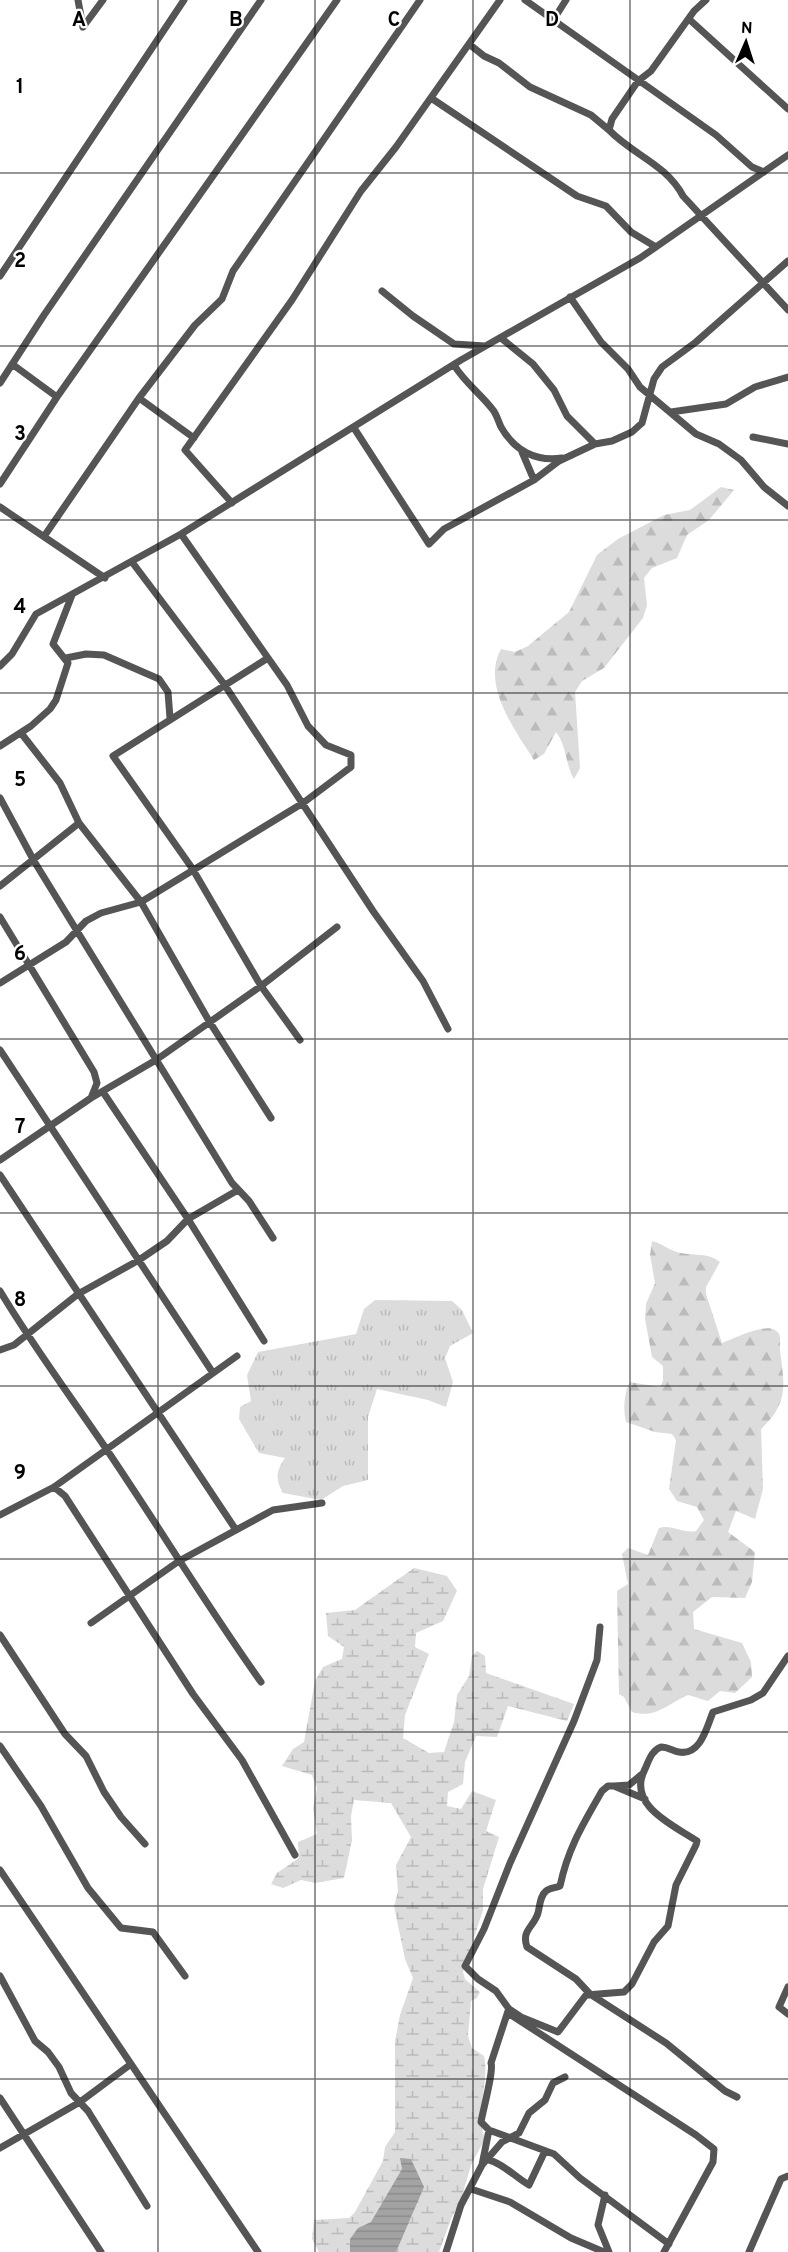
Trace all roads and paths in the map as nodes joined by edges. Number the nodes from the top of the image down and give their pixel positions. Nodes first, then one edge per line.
1 (78, 0) edge
2 (103, 0) edge
3 (184, 0) edge
4 (261, 0) edge
5 (337, 0) edge
6 (420, 0) edge
7 (500, 0) edge
8 (525, 0) edge
9 (566, 0) edge
10 (706, 0) edge
11 (554, 19) junction
12 (690, 20) junction
13 (469, 44) junction
14 (638, 81) junction
15 (431, 98) junction
16 (788, 109) edge
17 (609, 130) junction
18 (788, 155) edge
19 (764, 172) junction
20 (703, 215) junction
21 (656, 247) junction
22 (788, 261) edge
23 (0, 276) edge
24 (762, 283) junction
25 (382, 291) dead end
26 (570, 297) junction
27 (788, 310) edge
28 (501, 338) junction
29 (487, 346) junction
30 (12, 364) junction
31 (454, 365) junction
32 (788, 377) edge
33 (0, 383) edge
34 (650, 395) junction
35 (57, 397) junction
36 (139, 398) junction
37 (671, 412) junction
38 (354, 428) junction
39 (753, 437) dead end
40 (194, 438) junction
41 (595, 444) junction
42 (788, 444) edge
43 (522, 452) junction
44 (571, 456) junction
45 (534, 480) junction
46 (0, 484) edge
47 (232, 503) junction
48 (788, 506) edge
49 (0, 507) edge
50 (181, 534) junction
51 (45, 535) junction
52 (132, 562) junction
53 (105, 578) junction
54 (72, 596) junction
55 (66, 658) junction
56 (268, 658) junction
57 (0, 666) edge
58 (224, 684) junction
59 (171, 718) junction
60 (21, 733) junction
61 (0, 746) edge
62 (0, 798) edge
63 (303, 803) junction
64 (80, 823) junction
65 (34, 861) junction
66 (192, 868) junction
67 (0, 886) edge
68 (141, 902) junction
69 (0, 917) edge
70 (337, 927) dead end
71 (76, 930) junction
72 (29, 965) junction
73 (0, 983) edge
74 (261, 986) junction
75 (209, 1021) junction
76 (448, 1029) dead end
77 (300, 1040) dead end
78 (0, 1050) edge
79 (156, 1060) junction
80 (103, 1092) junction
81 (91, 1098) junction
82 (271, 1118) dead end
83 (49, 1126) junction
84 (0, 1160) edge
85 (0, 1175) edge
86 (238, 1190) junction
87 (188, 1219) junction
88 (273, 1238) dead end
89 (139, 1260) junction
90 (0, 1291) edge
91 (78, 1294) junction
92 (27, 1336) junction
93 (264, 1341) dead end
94 (0, 1350) edge
95 (237, 1356) dead end
96 (213, 1373) junction
97 (159, 1413) junction
98 (107, 1450) junction
99 (54, 1487) junction
100 (322, 1503) dead end
101 (0, 1515) edge
102 (236, 1530) junction
103 (179, 1561) junction
104 (130, 1594) junction
105 (92, 1623) dead end
106 (600, 1627) dead end
107 (0, 1635) edge
108 (788, 1656) edge
109 (261, 1682) dead end
110 (0, 1746) edge
111 (641, 1775) junction
112 (614, 1786) junction
113 (645, 1799) junction
114 (145, 1844) dead end
115 (295, 1855) dead end
116 (0, 1870) edge
117 (0, 1976) edge
118 (185, 1976) dead end
119 (788, 1987) edge
120 (590, 1994) junction
121 (508, 2011) junction
122 (788, 2014) edge
123 (131, 2064) junction
124 (565, 2077) dead end
125 (737, 2097) dead end
126 (0, 2098) edge
127 (80, 2102) junction
128 (489, 2130) junction
129 (22, 2135) junction
130 (510, 2138) junction
131 (0, 2148) edge
132 (545, 2151) junction
133 (486, 2162) junction
134 (788, 2176) edge
135 (471, 2189) junction
136 (605, 2195) junction
137 (147, 2206) dead end
138 (669, 2244) junction
139 (101, 2252) edge
140 (258, 2252) edge
141 (446, 2252) edge
142 (604, 2252) edge
143 (609, 2252) edge
144 (664, 2252) edge
145 (749, 2252) edge

1 - 2 street
3 - 23 street
4 - 30 street
5 - 35 street
6 - 36 street
7 - 13 street
8 - 11 street
9 - 11 street
10 - 12 street
11 - 14 street
12 - 14 street
12 - 16 street
13 - 15 street
13 - 17 street
14 - 17 street
14 - 19 street
15 - 21 street
15 - 40 street
17 - 20 street
18 - 19 street
19 - 20 street
20 - 21 street
20 - 24 street
21 - 26 street
22 - 24 street
24 - 27 street
24 - 34 street
25 - 29 street
26 - 28 street
26 - 34 street
28 - 29 street
28 - 41 street
29 - 31 street
30 - 33 street
30 - 35 street
31 - 38 street
31 - 43 street
32 - 37 street
34 - 37 street
34 - 41 street
35 - 46 street
36 - 40 street
36 - 51 street
37 - 48 street
38 - 45 street
38 - 47 street
39 - 42 street
40 - 47 street
41 - 44 street
43 - 44 street
43 - 45 street
44 - 45 street
47 - 50 street
49 - 51 street
50 - 52 street
50 - 56 street
51 - 53 street
52 - 53 street
52 - 58 street
53 - 54 street
54 - 55 street
54 - 57 street
55 - 59 street
55 - 60 street
56 - 58 street
56 - 63 street
58 - 59 street
58 - 63 street
59 - 66 street
60 - 61 street
60 - 64 street
62 - 65 street
63 - 66 street
63 - 76 street
64 - 65 street
64 - 68 street
65 - 67 street
65 - 71 street
66 - 68 street
66 - 74 street
68 - 71 street
68 - 75 street
69 - 72 street
70 - 74 street
71 - 72 street
71 - 79 street
72 - 73 street
72 - 81 street
74 - 75 street
74 - 77 street
75 - 79 street
75 - 82 street
78 - 83 street
79 - 80 street
79 - 86 street
80 - 81 street
80 - 87 street
81 - 83 street
83 - 84 street
83 - 89 street
85 - 91 street
86 - 87 street
86 - 88 street
87 - 89 street
87 - 93 street
89 - 91 street
89 - 96 street
90 - 92 street
91 - 92 street
91 - 97 street
92 - 94 street
92 - 98 street
95 - 96 street
96 - 97 street
97 - 98 street
97 - 102 street
98 - 99 street
98 - 103 street
99 - 101 street
99 - 104 street
100 - 102 street
102 - 103 street
103 - 104 street
103 - 109 street
104 - 105 street
104 - 115 street
106 - 121 street
107 - 114 street
108 - 111 street
110 - 118 street
111 - 112 street
111 - 113 street
112 - 113 street
112 - 120 street
113 - 120 street
116 - 123 street
117 - 127 street
119 - 122 street
120 - 121 street
120 - 125 street
121 - 128 street
121 - 138 street
123 - 127 street
123 - 140 street
124 - 130 street
126 - 129 street
127 - 129 street
127 - 137 street
128 - 130 street
128 - 133 street
129 - 131 street
129 - 139 street
130 - 132 street
130 - 133 street
132 - 133 street
132 - 136 street
133 - 135 street
134 - 145 street
135 - 141 street
135 - 142 street
136 - 138 street
136 - 143 street
138 - 144 street

